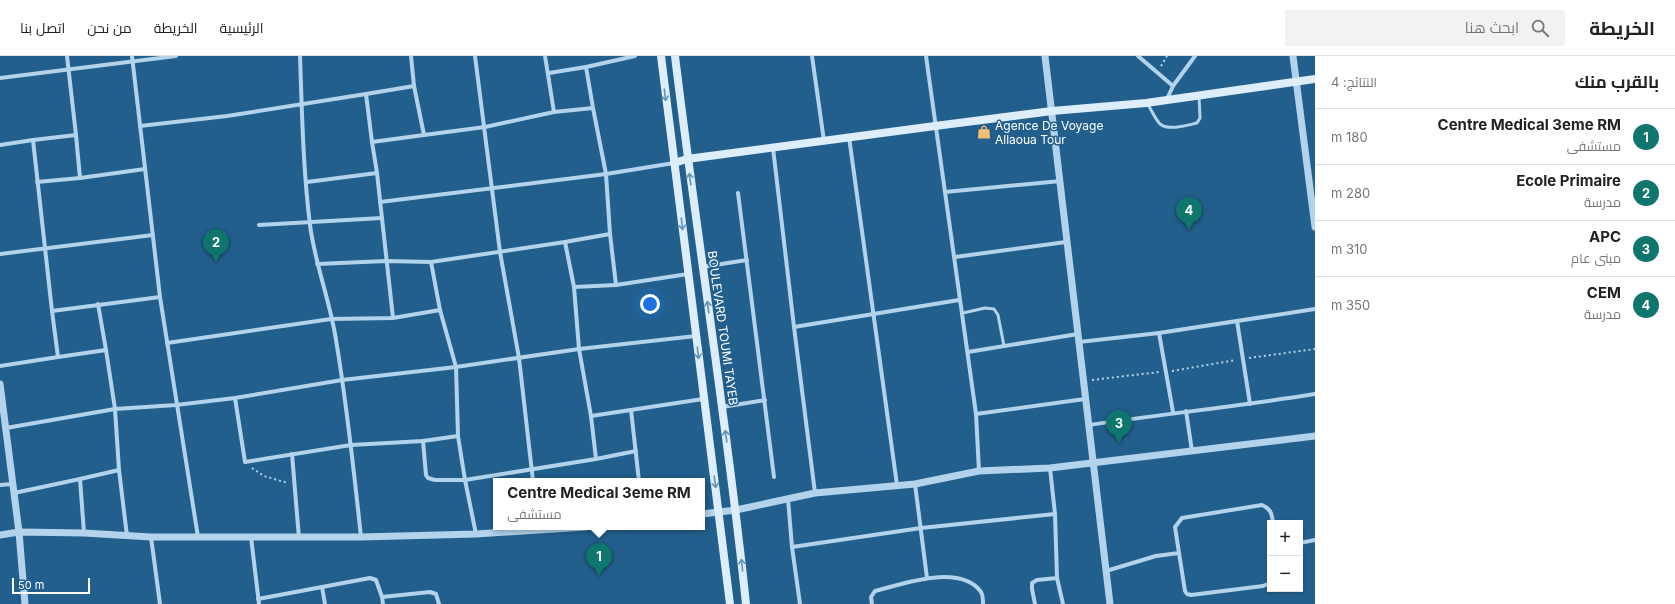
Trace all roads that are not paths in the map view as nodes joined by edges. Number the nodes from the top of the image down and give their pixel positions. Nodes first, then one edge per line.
1 (67, 56) edge
2 (132, 56) edge
3 (176, 56) edge
4 (300, 56) edge
5 (411, 56) edge
6 (476, 56) edge
7 (545, 56) edge
8 (636, 56) edge
9 (661, 56) edge
10 (675, 56) edge
11 (812, 56) edge
12 (926, 56) edge
13 (1045, 56) edge
14 (1138, 56) edge
15 (1195, 56) edge
16 (1293, 56) edge
17 (132, 61) junction
18 (586, 67) junction
19 (68, 68) junction
20 (549, 73) junction
21 (0, 78) edge
22 (1315, 79) edge
23 (1296, 82) junction
24 (414, 86) junction
25 (1173, 86) junction
26 (366, 94) junction
27 (1198, 94) junction
28 (1166, 100) junction
29 (1146, 103) junction
30 (302, 104) junction
31 (593, 108) junction
32 (1052, 111) junction
33 (554, 112) junction
34 (140, 126) junction
35 (935, 126) junction
36 (485, 127) junction
37 (76, 135) junction
38 (424, 135) junction
39 (849, 137) junction
40 (33, 140) junction
41 (824, 141) junction
42 (372, 142) junction
43 (0, 145) edge
44 (773, 148) junction
45 (688, 159) junction
46 (674, 163) junction
47 (145, 169) junction
48 (377, 173) junction
49 (606, 174) junction
50 (80, 178) junction
51 (1061, 181) junction
52 (38, 182) junction
53 (307, 182) junction
54 (491, 188) junction
55 (945, 192) junction
56 (738, 193) dead end
57 (380, 202) junction
58 (382, 218) junction
59 (310, 223) junction
60 (1315, 225) edge
61 (259, 226) dead end
62 (610, 234) junction
63 (153, 235) junction
64 (565, 242) junction
65 (1066, 242) junction
66 (45, 250) junction
67 (500, 252) junction
68 (0, 254) edge
69 (955, 256) junction
70 (747, 260) junction
71 (386, 261) junction
72 (431, 262) junction
73 (317, 264) junction
74 (702, 266) junction
75 (688, 274) junction
76 (616, 285) junction
77 (574, 287) junction
78 (160, 297) junction
79 (960, 300) junction
80 (98, 304) junction
81 (1315, 309) edge
82 (52, 310) junction
83 (440, 310) junction
84 (963, 313) junction
85 (873, 315) junction
86 (393, 318) junction
87 (331, 319) junction
88 (1237, 322) junction
89 (794, 327) junction
90 (1159, 333) junction
91 (1078, 334) junction
92 (696, 336) junction
93 (1079, 342) junction
94 (167, 343) junction
95 (1004, 346) junction
96 (579, 349) junction
97 (106, 350) junction
98 (968, 352) junction
99 (58, 357) junction
100 (519, 358) junction
101 (0, 366) edge
102 (456, 367) junction
103 (342, 380) junction
104 (0, 384) edge
105 (1315, 394) edge
106 (235, 398) junction
107 (703, 399) junction
108 (1085, 399) junction
109 (764, 400) junction
110 (1250, 404) junction
111 (176, 405) junction
112 (722, 407) junction
113 (115, 409) junction
114 (631, 410) junction
115 (1186, 411) junction
116 (1173, 412) junction
117 (976, 414) junction
118 (591, 416) junction
119 (1089, 425) junction
120 (6, 428) junction
121 (458, 436) junction
122 (1315, 436) edge
123 (422, 441) junction
124 (351, 446) junction
125 (636, 451) junction
126 (1192, 451) junction
127 (292, 454) junction
128 (596, 459) junction
129 (1093, 463) junction
130 (1050, 468) junction
131 (532, 469) junction
132 (118, 470) junction
133 (979, 472) junction
134 (774, 477) dead end
135 (533, 478) edge
136 (639, 478) edge
137 (80, 479) junction
138 (465, 480) junction
139 (12, 484) junction
140 (915, 484) junction
141 (0, 485) edge
142 (897, 485) junction
143 (13, 493) junction
144 (815, 493) junction
145 (788, 499) junction
146 (736, 510) junction
147 (719, 512) junction
148 (705, 514) edge
149 (1055, 514) junction
150 (1273, 520) edge
151 (921, 528) junction
152 (525, 530) edge
153 (19, 532) junction
154 (84, 533) junction
155 (476, 534) junction
156 (0, 535) edge
157 (127, 536) junction
158 (151, 537) junction
159 (198, 537) junction
160 (251, 537) junction
161 (361, 537) junction
162 (299, 538) junction
163 (1315, 540) edge
164 (1303, 542) edge
165 (792, 547) junction
166 (1179, 553) junction
167 (1106, 571) junction
168 (927, 578) junction
169 (1057, 578) junction
170 (1267, 584) edge
171 (322, 587) junction
172 (382, 597) junction
173 (259, 602) edge
174 (25, 604) edge
175 (160, 604) edge
176 (325, 604) edge
177 (383, 604) edge
178 (439, 604) edge
179 (730, 604) edge
180 (746, 604) edge
181 (800, 604) edge
182 (872, 604) edge
183 (983, 604) edge
184 (1035, 604) edge
185 (1063, 604) edge
186 (1110, 604) edge

1 - 19 street
2 - 17 street
3 - 17 street
4 - 30 street
5 - 24 street
6 - 36 street
7 - 20 street
8 - 18 street
9 -> 46 main road
10 - 45 main road, BOULEVARD TOUMI TAYEB
11 - 41 street
12 - 35 street
13 - 32 street
14 - 25 street
15 - 25 street
16 - 23 street
17 - 19 street
17 - 34 street
18 - 20 street
18 - 31 street
19 - 21 street
19 - 37 street
20 - 33 street
22 - 23 main road
23 - 27 main road
23 - 60 street
24 - 26 street
24 - 38 street
25 - 28 street
26 - 30 street
26 - 42 street
27 - 28 main road
27 - 29 lane
28 - 29 main road
29 - 32 main road
30 - 34 street
30 - 53 street
31 - 33 street
31 - 49 street
32 - 35 main road
32 - 51 street
33 - 36 street
34 - 47 street
35 - 39 main road
35 - 55 street
36 - 38 street
36 - 54 street
37 - 40 street
37 - 50 street
38 - 42 street
39 - 41 main road
39 - 85 street
40 - 43 street
40 - 52 street
41 - 44 main road
42 - 48 street
44 - 45 main road
44 - 89 street
45 - 46 main road
74 -> 45 main road, BOULEVARD TOUMI TAYEB
46 - 49 street
46 -> 75 main road
47 - 50 street
47 - 63 street
48 - 53 street
48 - 57 street
49 - 54 street
49 - 62 street
50 - 52 street
51 - 55 street
51 - 65 street
52 - 66 street
53 - 59 street
54 - 57 street
54 - 67 street
55 - 69 street
56 - 70 street
57 - 58 street
58 - 59 street
58 - 71 street
59 - 61 street
59 - 73 street
62 - 64 street
62 - 76 street
63 - 66 street
63 - 78 street
64 - 67 street
64 - 77 street
65 - 69 street
65 - 91 street
66 - 68 street
66 - 82 street
67 - 72 street
67 - 100 street
69 - 79 street
70 - 74 street
70 - 109 street
71 - 72 street
71 - 73 street
71 - 86 street
72 - 83 street
73 - 87 street
112 -> 74 main road, BOULEVARD TOUMI TAYEB
75 - 76 street
75 - 92 main road
76 - 77 street
77 - 96 street
78 - 80 street
78 - 94 street
79 - 84 street
79 - 85 street
80 - 82 street
80 - 97 street
81 - 88 street
82 - 99 street
83 - 86 street
83 - 102 street
84 - 95 lane
84 - 98 street
85 - 89 street
85 - 142 street
86 - 87 street
87 - 94 street
87 - 103 street
88 - 90 street
88 - 110 street
89 - 144 street
90 - 93 street
90 - 116 street
91 - 93 street
91 - 95 street
92 - 96 street
92 -> 107 main road
93 - 108 street
94 - 111 street
95 - 98 street
96 - 100 street
96 - 118 street
97 - 99 street
97 - 113 street
98 - 117 street
99 - 101 street
100 - 102 street
100 - 131 street
102 - 103 street
102 - 121 street
103 - 106 street
103 - 124 street
104 - 120 street
105 - 110 street
106 - 111 street
106 - 127 street
107 - 114 street
107 -> 147 main road
108 - 117 street
108 - 119 street
109 - 112 street
109 - 134 street
110 - 115 street
111 - 113 street
111 - 159 street
146 -> 112 main road, BOULEVARD TOUMI TAYEB
113 - 120 street
113 - 132 street
114 - 118 street
114 - 125 street
115 - 116 street
115 - 126 street
116 - 119 street
117 - 133 street
118 - 128 street
119 - 129 street
120 - 139 street
121 - 123 street
121 - 138 street
122 - 126 street
123 - 124 street
123 - 138 street
124 - 127 street
124 - 161 street
125 - 128 street
125 - 136 street
126 - 129 street
127 - 162 street
128 - 131 street
129 - 130 street
129 - 167 street
130 - 133 street
130 - 149 street
131 - 135 street
131 - 138 street
132 - 137 street
132 - 157 street
133 - 140 street
137 - 143 street
137 - 154 street
138 - 155 street
139 - 141 street
139 - 143 street
140 - 142 street
140 - 151 street
142 - 144 street
143 - 153 street
144 - 145 street
145 - 146 street
145 - 165 street
146 - 147 street
180 -> 146 main road, BOULEVARD TOUMI TAYEB
147 - 148 street
147 - 179 main road
149 - 151 street
149 - 169 street
150 - 166 street
151 - 165 street
151 - 168 street
152 - 155 street
153 - 154 street
153 - 156 street
153 - 174 street
154 - 157 street
155 - 161 street
157 - 158 street
158 - 159 street
158 - 175 street
159 - 160 street
160 - 162 street
160 - 173 street
161 - 162 street
163 - 164 street
165 - 181 street
166 - 167 street
166 - 170 street
167 - 186 street
168 - 182 street
168 - 183 street
169 - 184 street
169 - 185 street
171 - 172 street
171 - 173 street
171 - 176 street
172 - 177 street
172 - 178 street

